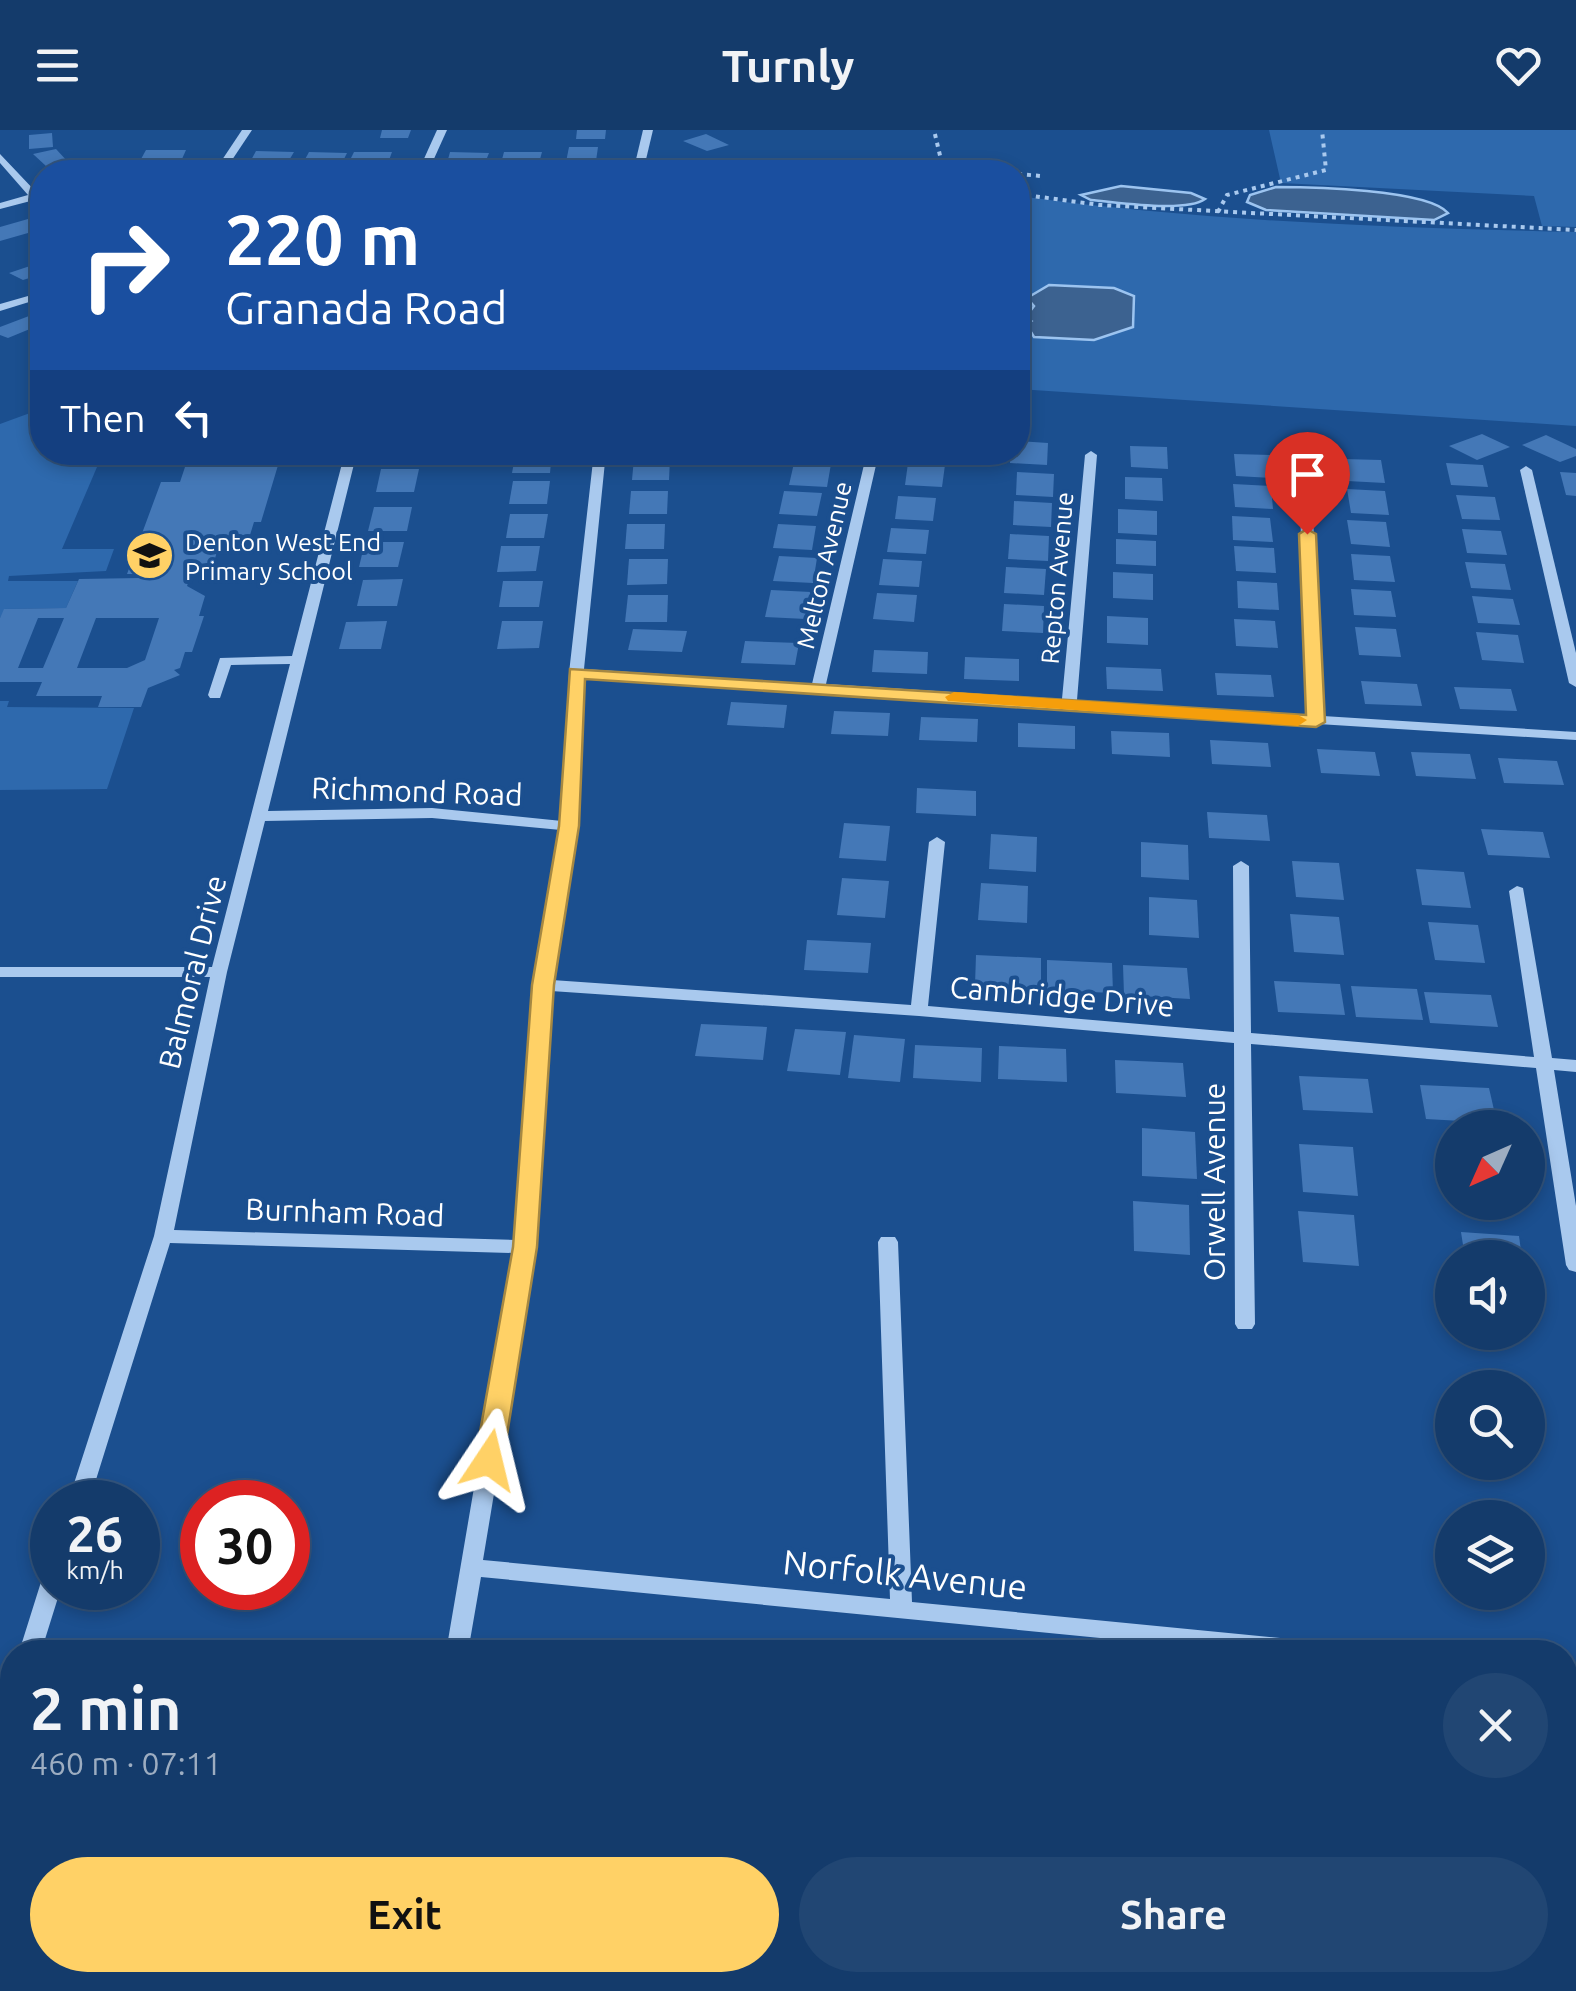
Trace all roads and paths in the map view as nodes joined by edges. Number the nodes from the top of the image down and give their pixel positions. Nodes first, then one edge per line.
1 (247, 130) edge
2 (442, 130) edge
3 (648, 130) edge
4 (934, 130) edge
5 (1322, 130) edge
6 (0, 158) edge
7 (227, 160) edge
8 (428, 160) edge
9 (641, 160) edge
10 (941, 160) edge
11 (1030, 175) edge
12 (1041, 176) dead end
13 (30, 187) edge
14 (1030, 196) edge
15 (30, 198) edge
16 (0, 206) edge
17 (1218, 212) junction
18 (1576, 230) edge
19 (30, 299) edge
20 (0, 308) edge
21 (1091, 455) dead end
22 (1304, 459) dead end
23 (348, 465) edge
24 (599, 465) edge
25 (870, 465) edge
26 (1526, 470) dead end
27 (300, 660) junction
28 (576, 673) junction
29 (1576, 683) edge
30 (818, 688) junction
31 (215, 695) dead end
32 (1068, 705) junction
33 (1316, 722) junction
34 (1576, 736) edge
35 (262, 816) junction
36 (569, 826) junction
37 (937, 842) dead end
38 (1241, 866) dead end
39 (1517, 891) dead end
40 (0, 972) edge
41 (219, 972) junction
42 (543, 985) junction
43 (919, 1011) junction
44 (1243, 1040) junction
45 (1546, 1064) junction
46 (1576, 1066) edge
47 (163, 1236) junction
48 (888, 1242) dead end
49 (525, 1247) junction
50 (1576, 1265) edge
51 (1244, 1324) dead end
52 (85, 1480) edge
53 (471, 1566) junction
54 (901, 1608) junction
55 (43, 1610) edge
56 (34, 1640) edge
57 (459, 1640) edge
58 (1214, 1640) edge

1 - 7 street
2 - 8 street
3 - 9 street
4 - 10 path
5 - 17 path
6 - 13 street
11 - 12 path
14 - 17 path
15 - 16 street
17 - 18 path
19 - 20 street
21 - 32 street, Repton Avenue
22 - 33 street
23 - 27 street, Balmoral Drive
24 - 28 street
25 - 30 street, Melton Avenue
26 - 29 street
27 - 31 street
27 - 35 street, Balmoral Drive
28 - 30 street
28 - 36 street
30 - 32 street
32 - 33 street
33 - 34 street
35 - 36 street, Richmond Road
35 - 41 street, Balmoral Drive
36 - 42 street
37 - 43 street
38 - 44 street, Orwell Avenue
39 - 45 street
40 - 41 street
41 - 47 street, Balmoral Drive
42 - 43 street, Cambridge Drive
42 - 49 street
43 - 44 street, Cambridge Drive
44 - 45 street, Cambridge Drive
44 - 51 street, Orwell Avenue
45 - 46 street, Cambridge Drive
45 - 50 street
47 - 49 street, Burnham Road
47 - 52 street, Balmoral Drive
48 - 54 street
49 - 53 street
53 - 54 street, Norfolk Avenue
53 - 57 street
54 - 58 street, Norfolk Avenue
55 - 56 street

